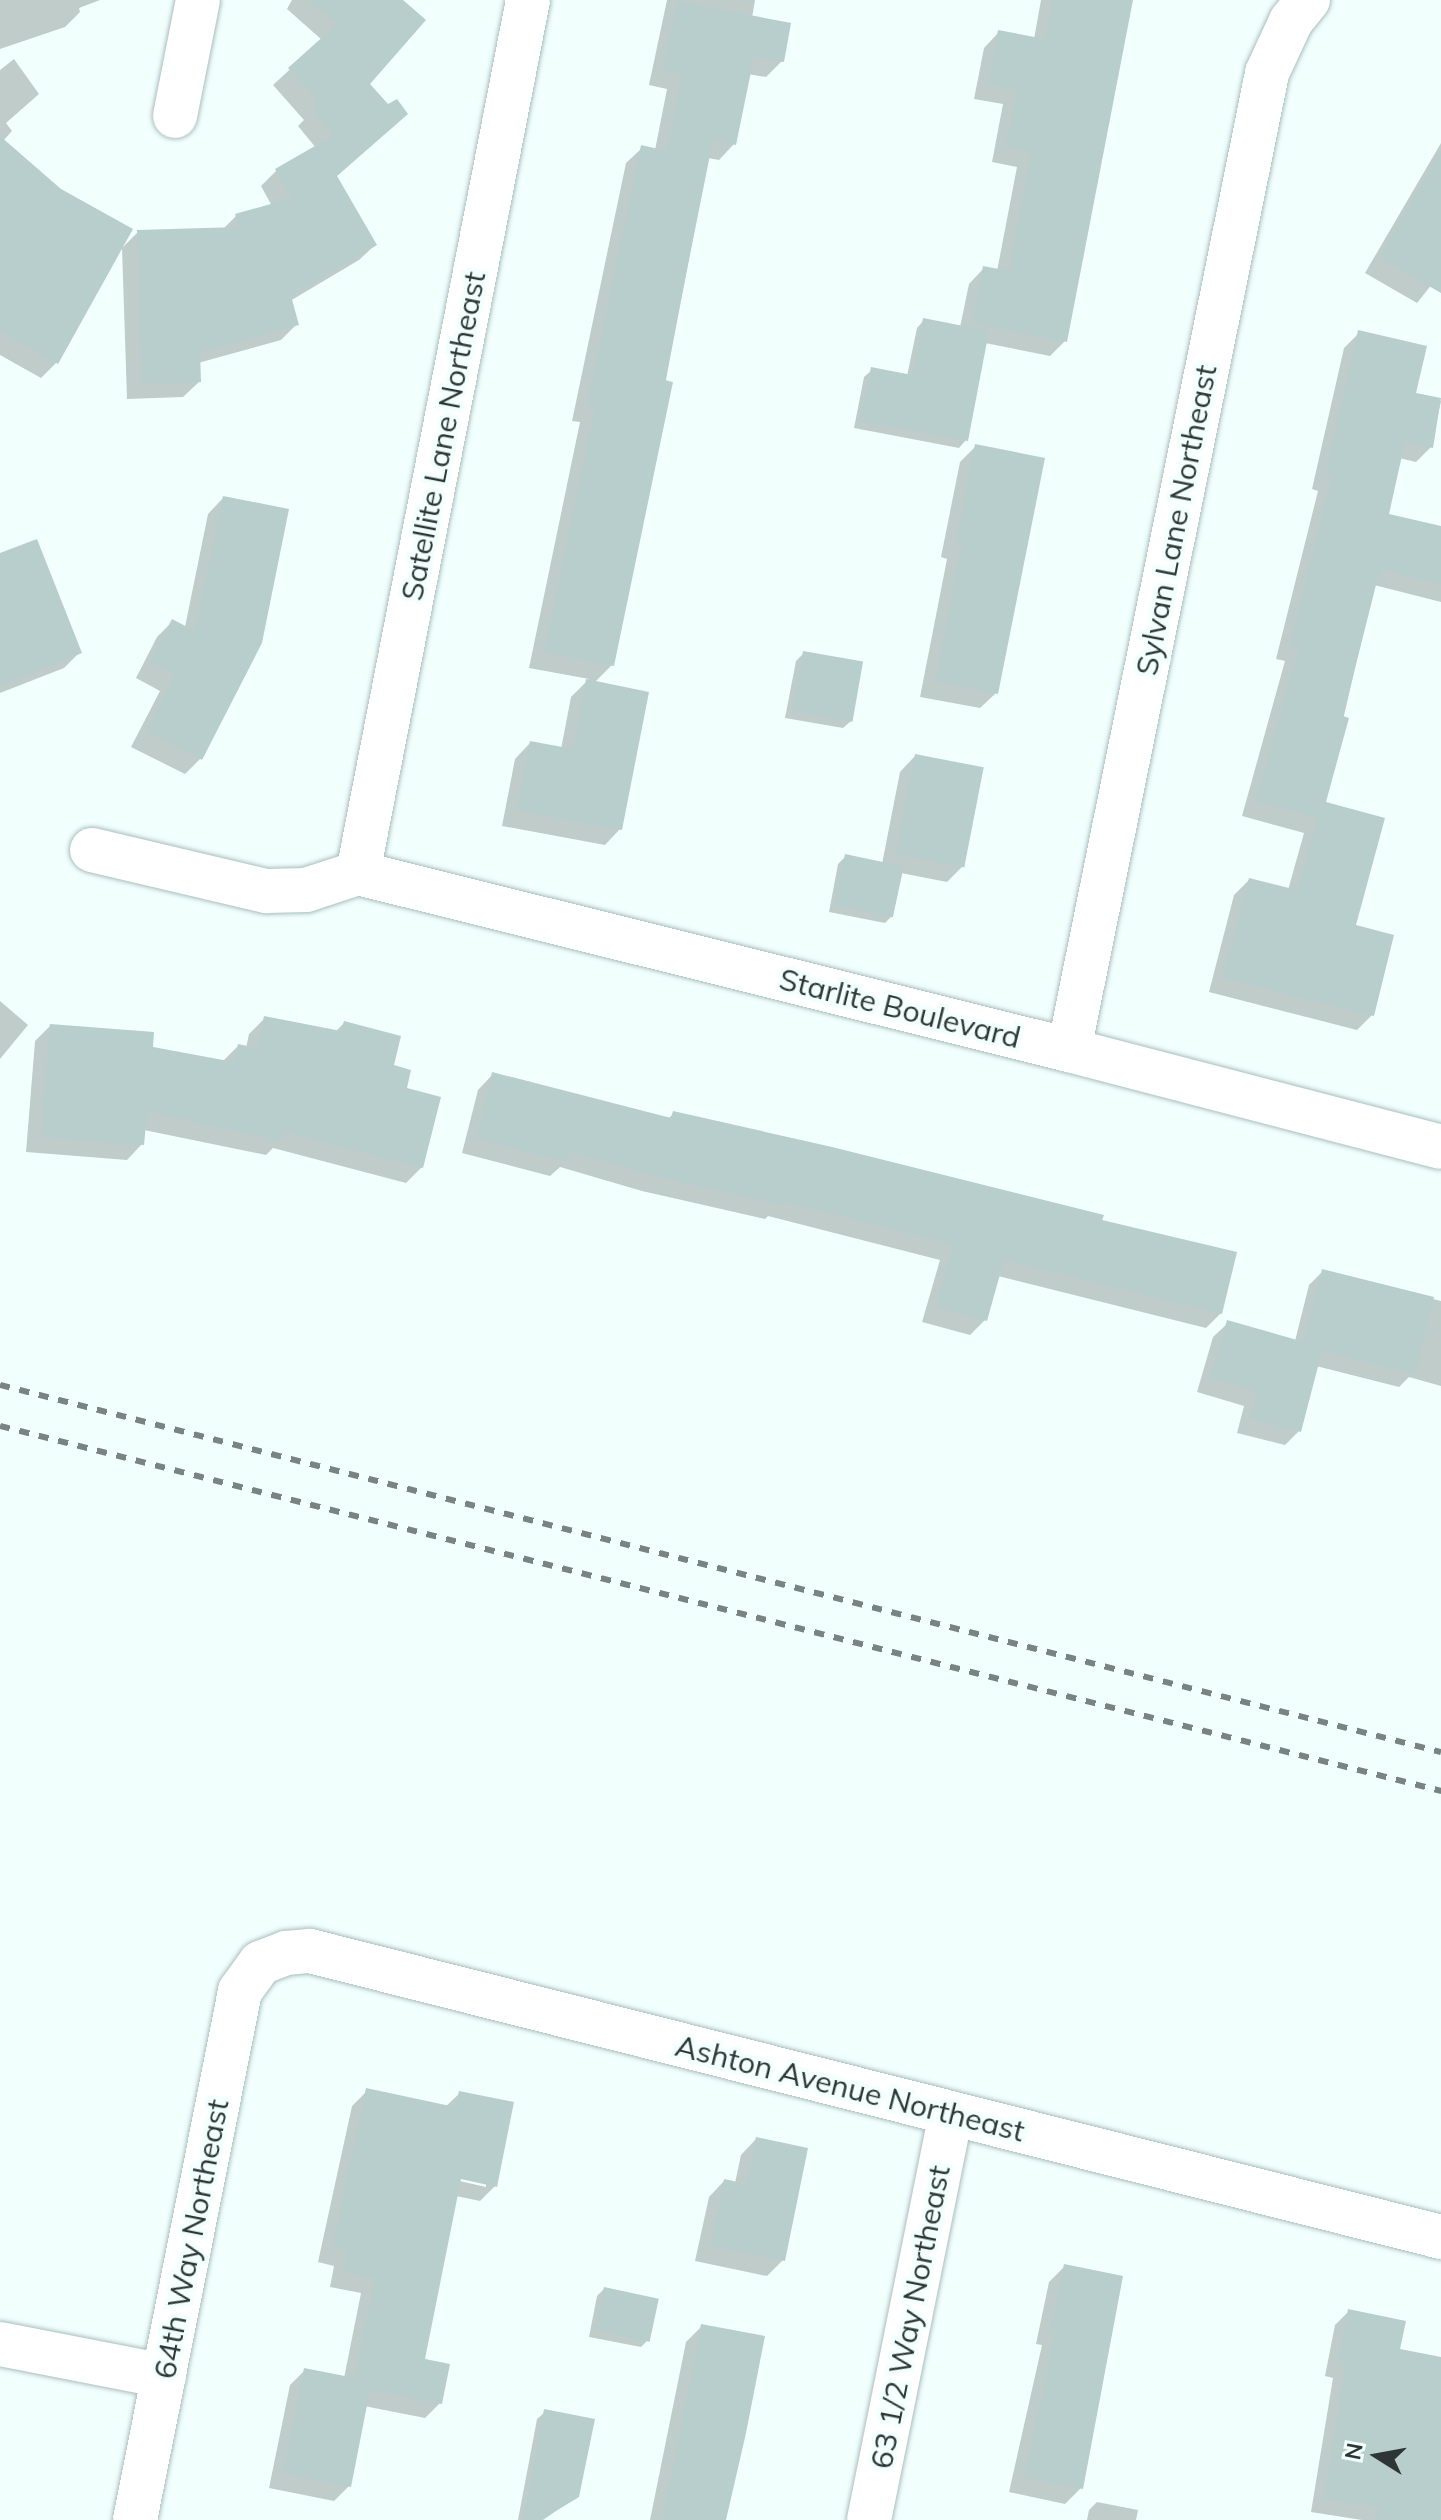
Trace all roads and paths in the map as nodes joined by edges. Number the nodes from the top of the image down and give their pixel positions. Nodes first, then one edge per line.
1 (198, 0) edge
2 (528, 0) edge
3 (1308, 0) edge
4 (175, 116) dead end
5 (92, 850) dead end
6 (358, 873) junction
7 (1069, 1050) junction
8 (1441, 1147) edge
9 (260, 1963) joint
10 (951, 2113) junction
11 (1441, 2237) edge
12 (0, 2344) edge
13 (164, 2376) junction
14 (135, 2520) edge
15 (869, 2520) edge

1 - 4 street
2 - 6 street, Satellite Lane Northeast
3 - 7 street, Sylvan Lane Northeast
5 - 6 street
6 - 7 street, Starlite Boulevard
7 - 8 street, Starlite Boulevard
9 - 10 street, Ashton Avenue Northeast
9 - 13 street, 64th Way Northeast
10 - 11 street, Ashton Avenue Northeast
10 - 15 street, 63 1/2 Way Northeast
12 - 13 street
13 - 14 street, 64th Way Northeast

